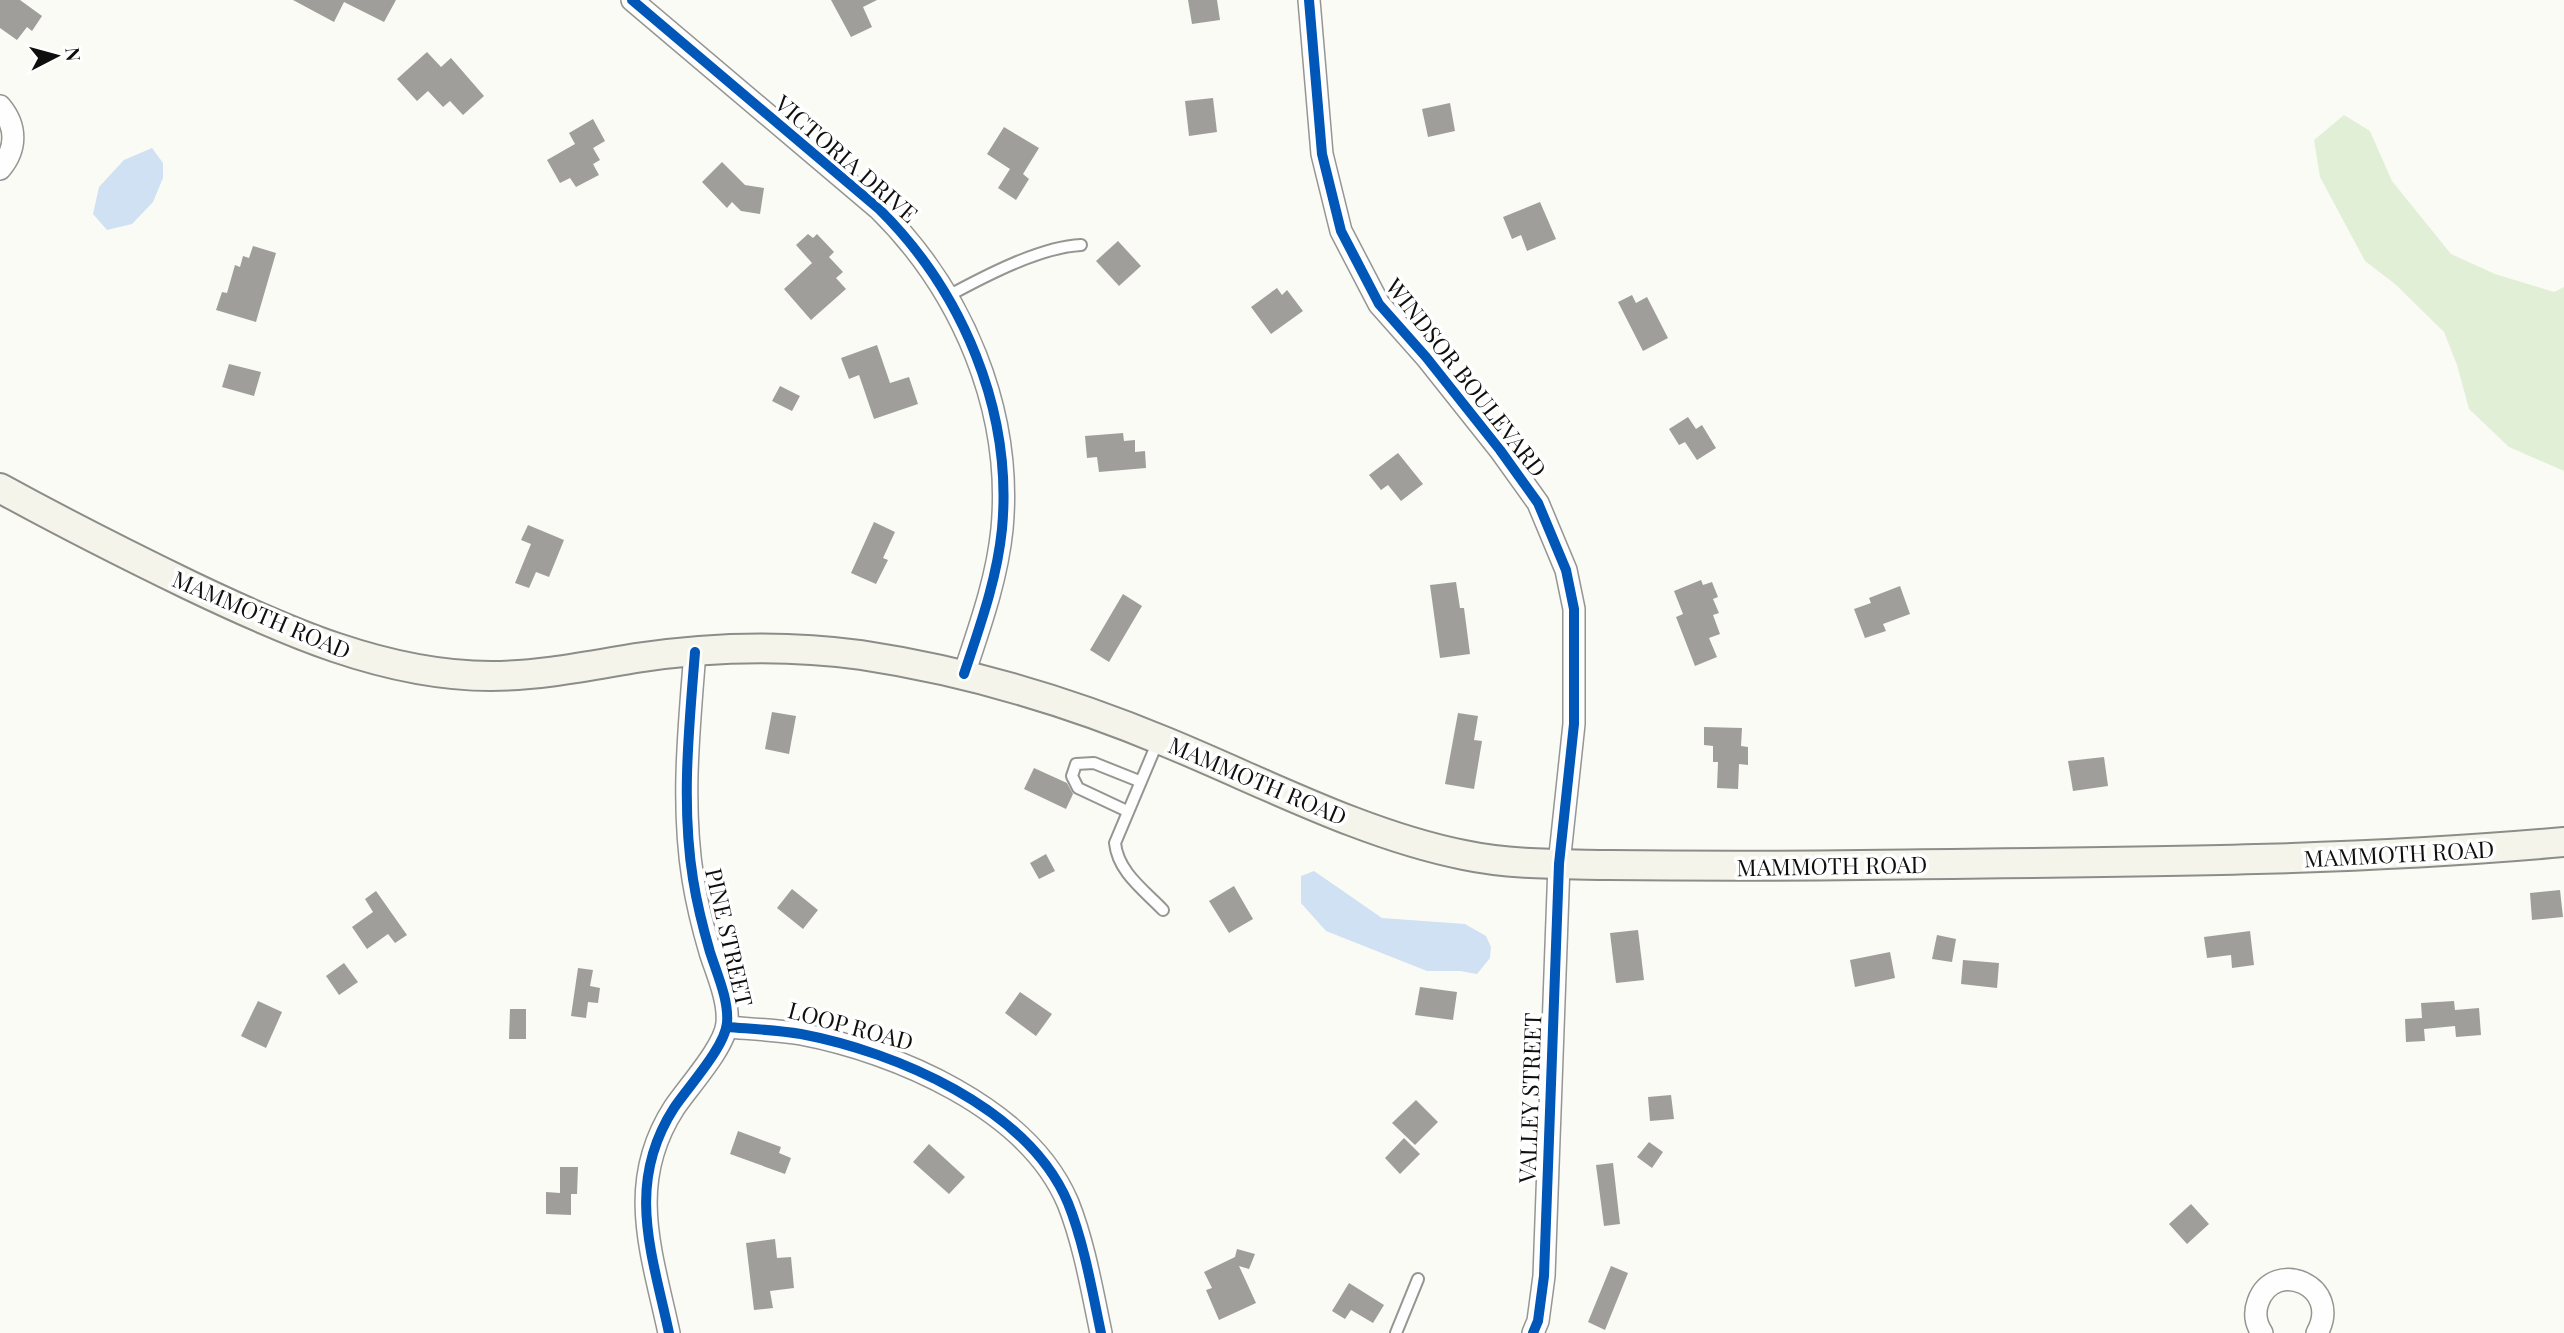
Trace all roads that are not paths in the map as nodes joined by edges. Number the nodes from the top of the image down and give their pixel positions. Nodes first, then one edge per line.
1 (632, 0) edge
2 (1309, 0) edge
3 (0, 106) edge
4 (0, 169) edge
5 (1081, 245) dead end
6 (948, 296) junction
7 (0, 488) edge
8 (695, 652) junction
9 (964, 674) junction
10 (1159, 738) junction
11 (1139, 781) junction
12 (1127, 811) junction
13 (2564, 842) edge
14 (1559, 864) junction
15 (1163, 910) dead end
16 (727, 1027) junction
17 (1418, 1279) dead end
18 (669, 1333) edge
19 (1101, 1333) edge
20 (1396, 1333) edge
21 (1533, 1333) edge
22 (2262, 1333) edge
23 (2317, 1333) edge

1 - 6 street, VICTORIA DRIVE
2 - 14 street, WINDSOR BOULEVARD
3 - 4 street
5 - 6 lane
6 - 9 street, VICTORIA DRIVE
7 - 8 main road, MAMMOTH ROAD
8 - 9 main road, MAMMOTH ROAD
8 - 16 street, PINE STREET
9 - 10 main road, MAMMOTH ROAD
10 - 11 lane
10 - 14 main road, MAMMOTH ROAD
11 - 12 lane
11 - 12 lane
12 - 15 lane
13 - 14 main road, MAMMOTH ROAD
14 - 21 street, VALLEY STREET
16 - 18 street, PINE STREET
16 - 19 street, LOOP ROAD
17 - 20 lane
22 - 23 street

